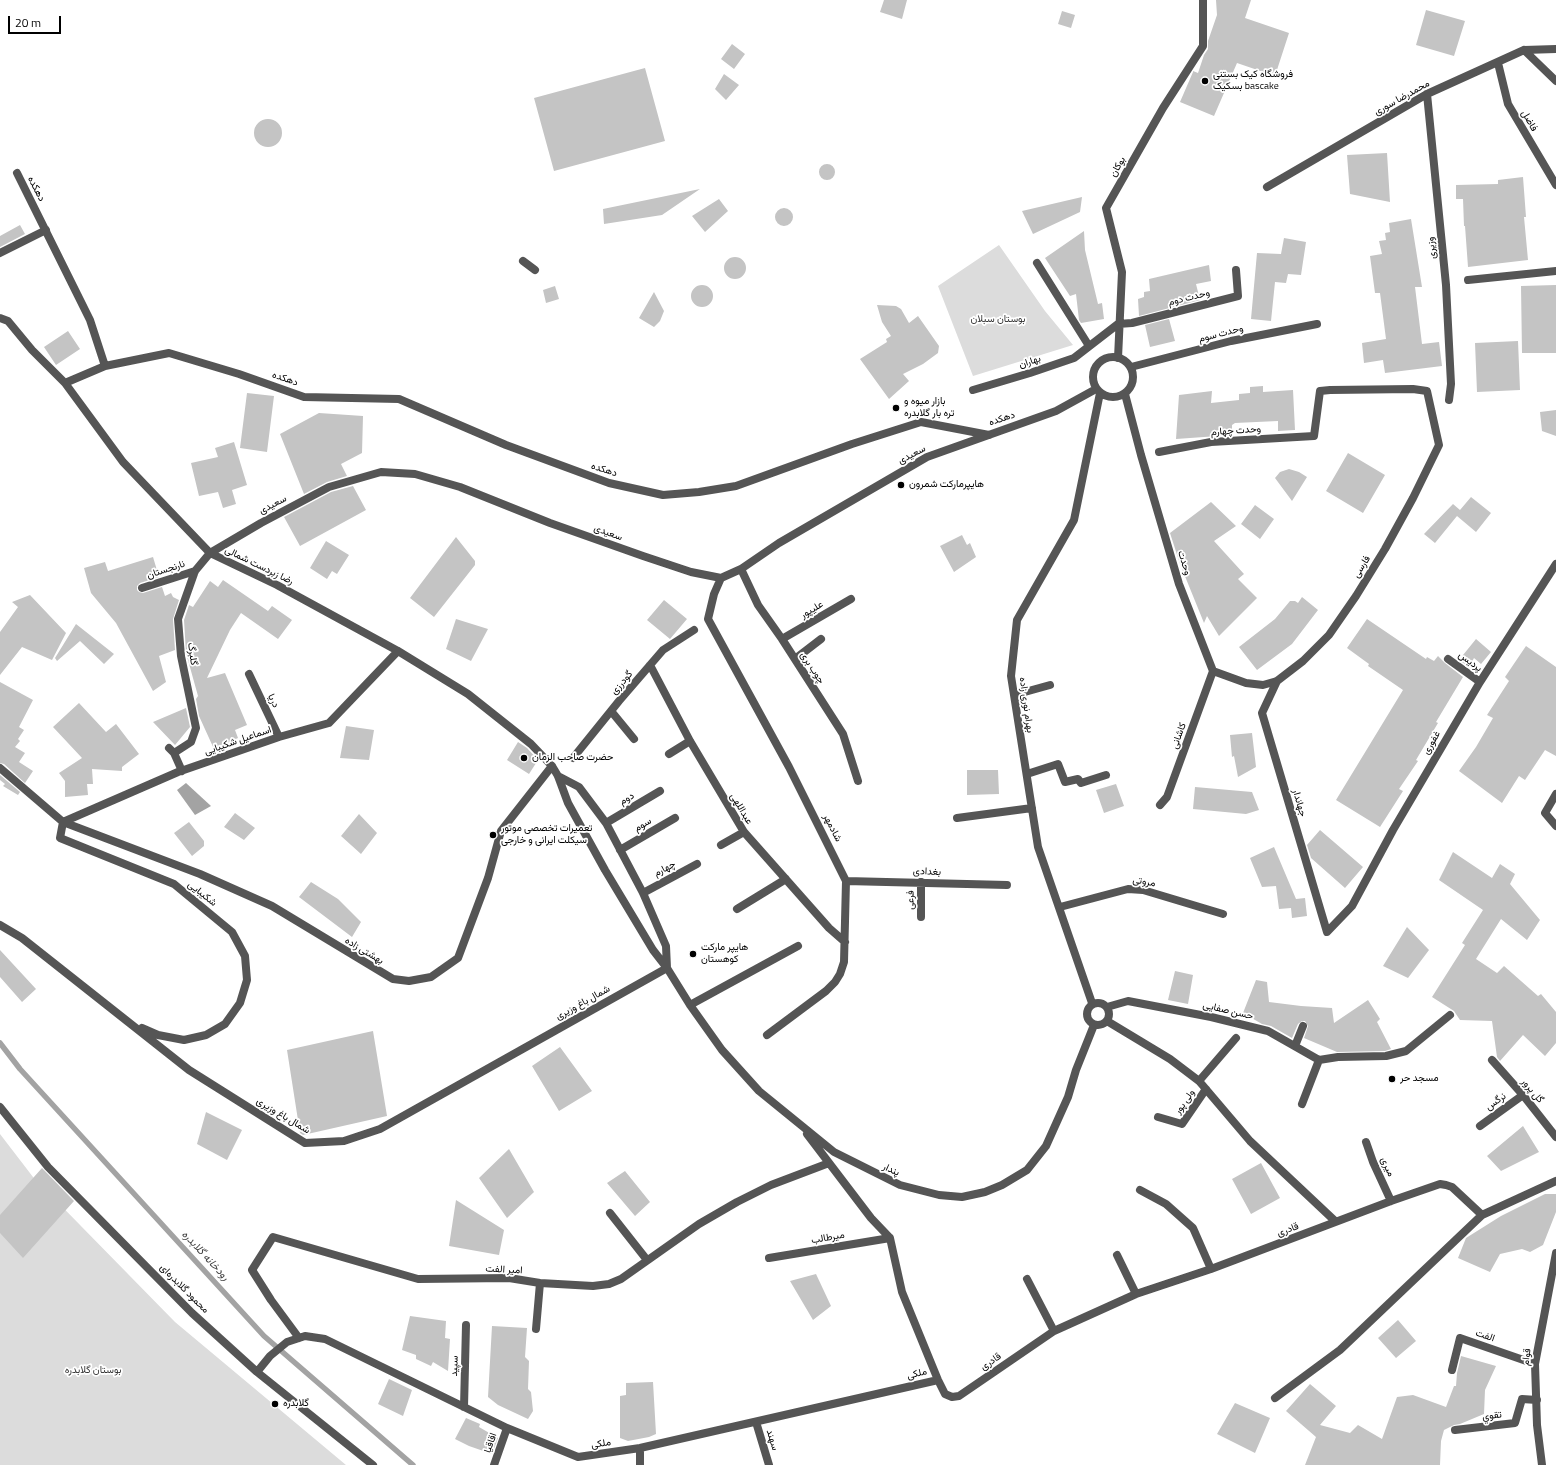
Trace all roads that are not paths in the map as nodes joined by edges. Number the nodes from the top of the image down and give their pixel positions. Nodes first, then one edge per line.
1 (1203, 0) edge
2 (1556, 49) edge
3 (1524, 50) junction
4 (1498, 63) junction
5 (1556, 81) edge
6 (1427, 94) junction
7 (17, 173) dead end
8 (1556, 185) edge
9 (1267, 187) dead end
10 (46, 230) junction
11 (0, 253) edge
12 (523, 261) dead end
13 (1037, 263) dead end
14 (535, 270) dead end
15 (1236, 270) dead end
16 (1556, 271) edge
17 (1468, 280) dead end
18 (0, 318) edge
19 (1118, 324) junction
20 (1317, 324) dead end
21 (1089, 346) junction
22 (1118, 358) junction
23 (105, 366) junction
24 (1131, 367) junction
25 (65, 383) junction
26 (973, 390) dead end
27 (1098, 391) junction
28 (1125, 394) junction
29 (1449, 400) dead end
30 (990, 435) junction
31 (1439, 445) joint
32 (1159, 452) dead end
33 (210, 554) junction
34 (1556, 564) edge
35 (741, 569) junction
36 (195, 570) junction
37 (721, 578) junction
38 (142, 588) dead end
39 (851, 598) dead end
40 (694, 630) dead end
41 (782, 639) junction
42 (821, 639) dead end
43 (398, 651) junction
44 (795, 659) junction
45 (1448, 659) dead end
46 (650, 665) junction
47 (1213, 671) junction
48 (249, 674) dead end
49 (1277, 681) junction
50 (1480, 682) junction
51 (1050, 685) dead end
52 (1014, 695) junction
53 (611, 711) junction
54 (279, 737) junction
55 (634, 739) dead end
56 (690, 741) junction
57 (669, 754) dead end
58 (573, 758) dead end
59 (552, 766) junction
60 (0, 768) edge
61 (182, 771) junction
62 (1026, 774) junction
63 (1106, 775) dead end
64 (558, 776) junction
65 (858, 781) dead end
66 (660, 791) dead end
67 (1556, 794) edge
68 (1160, 805) dead end
69 (1032, 808) junction
70 (675, 818) dead end
71 (957, 818) dead end
72 (63, 822) junction
73 (606, 823) junction
74 (1556, 826) edge
75 (744, 832) junction
76 (721, 845) dead end
77 (620, 850) junction
78 (697, 864) dead end
79 (786, 879) junction
80 (846, 881) junction
81 (922, 882) junction
82 (1007, 885) dead end
83 (643, 893) junction
84 (1060, 907) junction
85 (737, 909) dead end
86 (1224, 914) dead end
87 (921, 917) dead end
88 (0, 925) edge
89 (1327, 932) joint
90 (844, 942) junction
91 (798, 946) dead end
92 (667, 968) junction
93 (1092, 1004) junction
94 (690, 1005) junction
95 (1107, 1007) junction
96 (1450, 1014) dead end
97 (1107, 1021) junction
98 (130, 1023) junction
99 (1094, 1025) junction
100 (1302, 1026) dead end
101 (767, 1035) dead end
102 (1236, 1038) dead end
103 (1295, 1046) junction
104 (1319, 1060) junction
105 (1492, 1060) dead end
106 (1199, 1081) junction
107 (1206, 1089) junction
108 (1523, 1095) junction
109 (1302, 1104) dead end
110 (0, 1107) edge
111 (1158, 1117) dead end
112 (800, 1126) junction
113 (1480, 1126) dead end
114 (1556, 1137) edge
115 (1366, 1142) dead end
116 (829, 1163) junction
117 (1556, 1181) edge
118 (1140, 1190) dead end
119 (1390, 1201) junction
120 (610, 1213) dead end
121 (1482, 1215) junction
122 (1335, 1221) junction
123 (890, 1238) junction
124 (1556, 1253) edge
125 (1117, 1255) dead end
126 (769, 1258) dead end
127 (647, 1260) junction
128 (1211, 1269) junction
129 (1027, 1279) dead end
130 (540, 1282) junction
131 (1136, 1294) junction
132 (466, 1325) dead end
133 (536, 1329) dead end
134 (1054, 1332) junction
135 (299, 1338) junction
136 (1535, 1364) junction
137 (1452, 1370) dead end
138 (257, 1372) junction
139 (938, 1380) junction
140 (1275, 1398) dead end
141 (1537, 1400) junction
142 (464, 1407) junction
143 (756, 1422) junction
144 (507, 1428) junction
145 (1455, 1430) dead end
146 (640, 1448) junction
147 (373, 1465) edge
148 (494, 1465) edge
149 (640, 1465) edge
150 (769, 1465) edge
151 (1542, 1465) edge

1 - 19 street, بوکان
2 - 3 street, محمدرضا سوری
3 - 4 street, محمدرضا سوری
3 - 5 street
4 - 6 street, محمدرضا سوری
4 - 8 street, فاضل
6 - 9 street, محمدرضا سوری
6 - 29 street, وزیری
7 - 10 street, دهکده
10 - 11 street
10 - 23 street, دهکده
12 - 14 street
13 - 21 street
15 - 19 street, وحدت دوم
16 - 17 street
18 - 25 street, رضا زبردست شمالی
19 - 21 street, بهاران
19 - 22 street, بوکان
20 - 24 street, وحدت سوم
21 - 26 street, بهاران
22 - 24 street
22 - 27 street
23 - 25 street, دهکده
23 - 30 street, دهکده
24 - 28 street
25 - 33 street, رضا زبردست شمالی
27 - 28 street
27 - 30 street, دهکده
27 - 52 street, بهرام نوری زاده
28 - 47 street, وحدت
30 - 35 street, سعیدی
31 - 32 street, وحدت چهارم
31 - 49 street, فارسی
33 - 36 street, گلبرگ
33 - 37 street, سعیدی
33 - 43 street, رضا زبردست شمالی
34 - 50 street, غفوری
35 - 37 street, سعیدی
35 - 41 street, چوب بری
36 - 38 street, نارنجستان
36 - 61 street, گلبرگ
37 - 80 street, شادمهر
39 - 41 street, علیپور
40 - 46 street, گودرزی
41 - 44 street, چوب بری
42 - 44 street
43 - 54 street, اسماعیل شکیبایی
43 - 59 street, رضا زبردست شمالی
44 - 65 street, چوب بری
45 - 50 street, پردیس
46 - 53 street, گودرزی
46 - 56 street, عبداللهی
47 - 49 street
47 - 68 street, کاشانی
48 - 54 street, دریا
49 - 89 street, جهاندار
50 - 89 street, غفوری
51 - 52 street
52 - 62 street, بهرام نوری زاده
53 - 55 street
53 - 58 street, گودرزی
54 - 61 street, اسماعیل شکیبایی
56 - 57 street
56 - 75 street, عبداللهی
59 - 64 street, رضا زبردست شمالی
59 - 72 street, بهشتی زاده
60 - 72 street
61 - 72 street, اسماعیل شکیبایی
62 - 63 street
62 - 69 street, بهرام نوری زاده
64 - 73 street
64 - 92 street, رضا زبردست شمالی
66 - 73 street, دوم
67 - 74 street
69 - 71 street
69 - 84 street, بهرام نوری زاده
70 - 77 street, سوم
72 - 98 street, شکیبایی
73 - 77 street
75 - 76 street
75 - 79 street, عبداللهی
77 - 83 street
78 - 83 street, چهارم
79 - 85 street
79 - 90 street, عبداللهی
80 - 81 street, بغدادی
80 - 90 street, شادمهر
81 - 82 street, بغدادی
81 - 87 street, فرعی
83 - 92 street
84 - 86 street, مروتی
84 - 93 street, بهرام نوری زاده
88 - 98 street, شمال باغ وزیری
90 - 101 street, شادمهر
91 - 94 street
92 - 94 street, پندار
92 - 98 street, شمال باغ وزیری
93 - 95 street
93 - 99 street
94 - 112 street, پندار
95 - 97 street
95 - 103 street, حسن صفایی
96 - 104 street
97 - 99 street
97 - 106 street
99 - 112 street, پندار
100 - 103 street
102 - 106 street
103 - 104 street, حسن صفایی
104 - 109 street
105 - 108 street, گل پرور
106 - 107 street
107 - 111 street, ولی پور
107 - 122 street
108 - 113 street, نرگس
108 - 114 street, گل پرور
110 - 138 street, محمود گلابدره‌ای
112 - 116 street
115 - 119 street, میری
116 - 123 street
116 - 127 street, امیر الفت
117 - 121 street
118 - 128 street
119 - 121 street, قادری
119 - 122 street, قادری
120 - 127 street
121 - 140 street
122 - 128 street, قادری
123 - 126 street, میرطالب
123 - 139 street, قادری
124 - 136 street, قوام
125 - 131 street
127 - 130 street, امیر الفت
128 - 131 street, قادری
129 - 134 street
130 - 133 street
130 - 135 street, امیر الفت
131 - 134 street, قادری
132 - 142 street, سپید
134 - 139 street, قادری
135 - 138 street, ملکی
135 - 142 street, ملکی
136 - 137 street, الفت
136 - 141 street, قوام
138 - 147 street, محمود گلابدره‌ای
139 - 143 street, ملکی
141 - 145 street, تقوي
141 - 151 street, قوام
142 - 144 street, ملکی
143 - 146 street, ملکی
143 - 150 street, سهند
144 - 146 street, ملکی
144 - 148 street, اقاقیا
146 - 149 street

